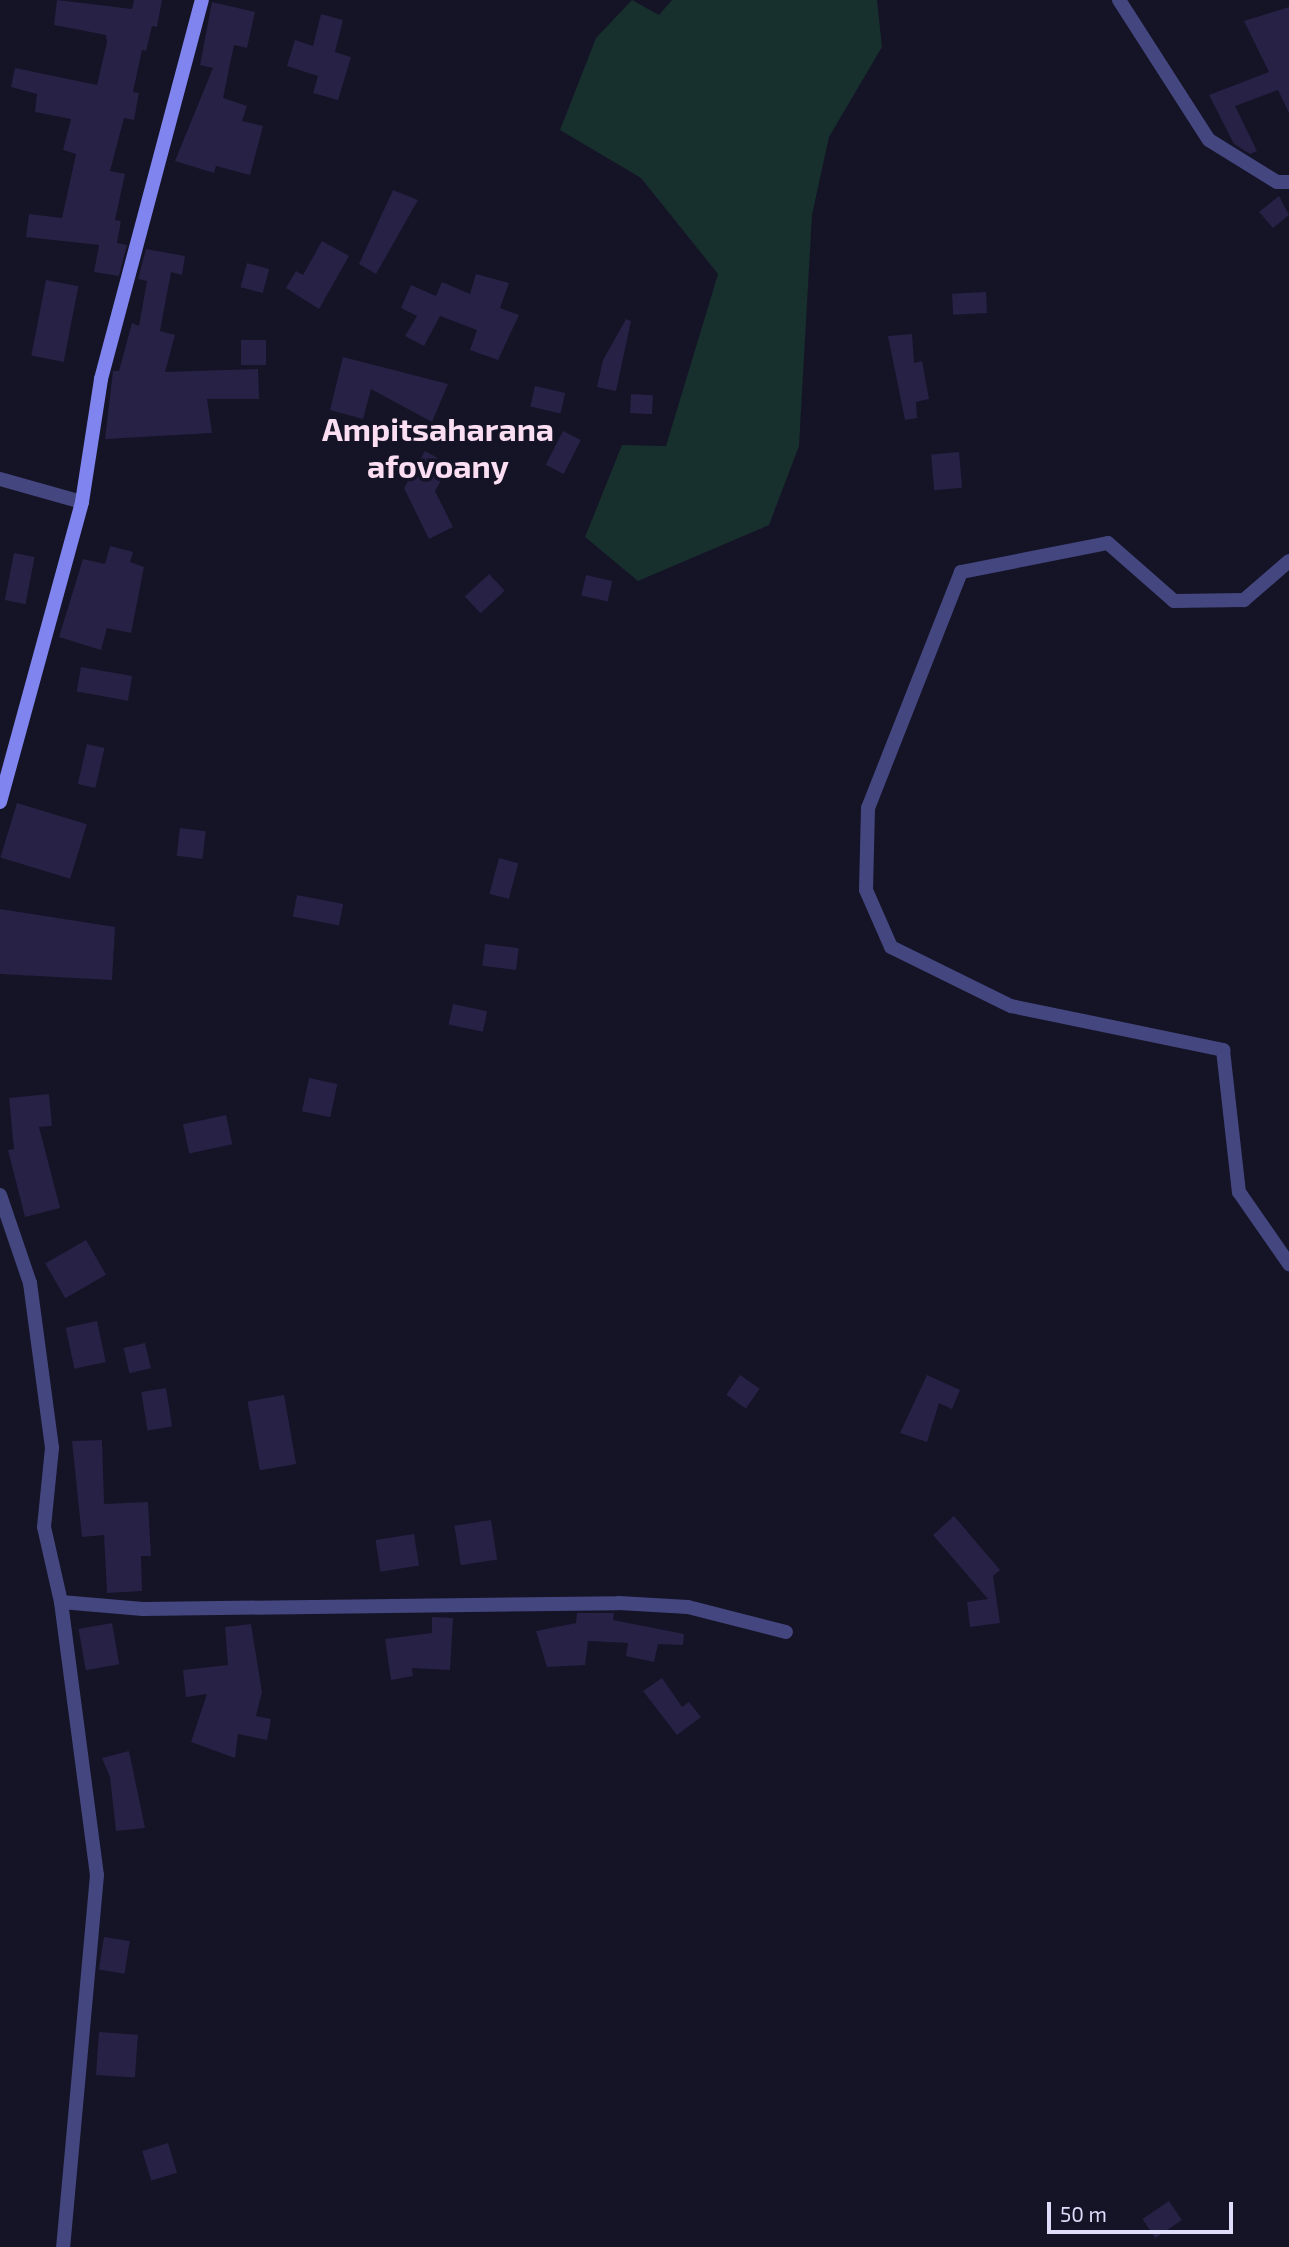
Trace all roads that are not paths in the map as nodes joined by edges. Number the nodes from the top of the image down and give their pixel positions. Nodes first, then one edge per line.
1 (202, 0) edge
2 (1119, 0) edge
3 (1289, 182) edge
4 (0, 479) edge
5 (82, 502) junction
6 (1289, 561) edge
7 (0, 802) edge
8 (0, 1195) edge
9 (1289, 1264) edge
10 (61, 1602) junction
11 (786, 1632) dead end
12 (64, 2245) edge

1 - 5 main road
2 - 3 street
4 - 5 street
5 - 7 main road
6 - 9 street
8 - 10 street
10 - 11 street
10 - 12 street

